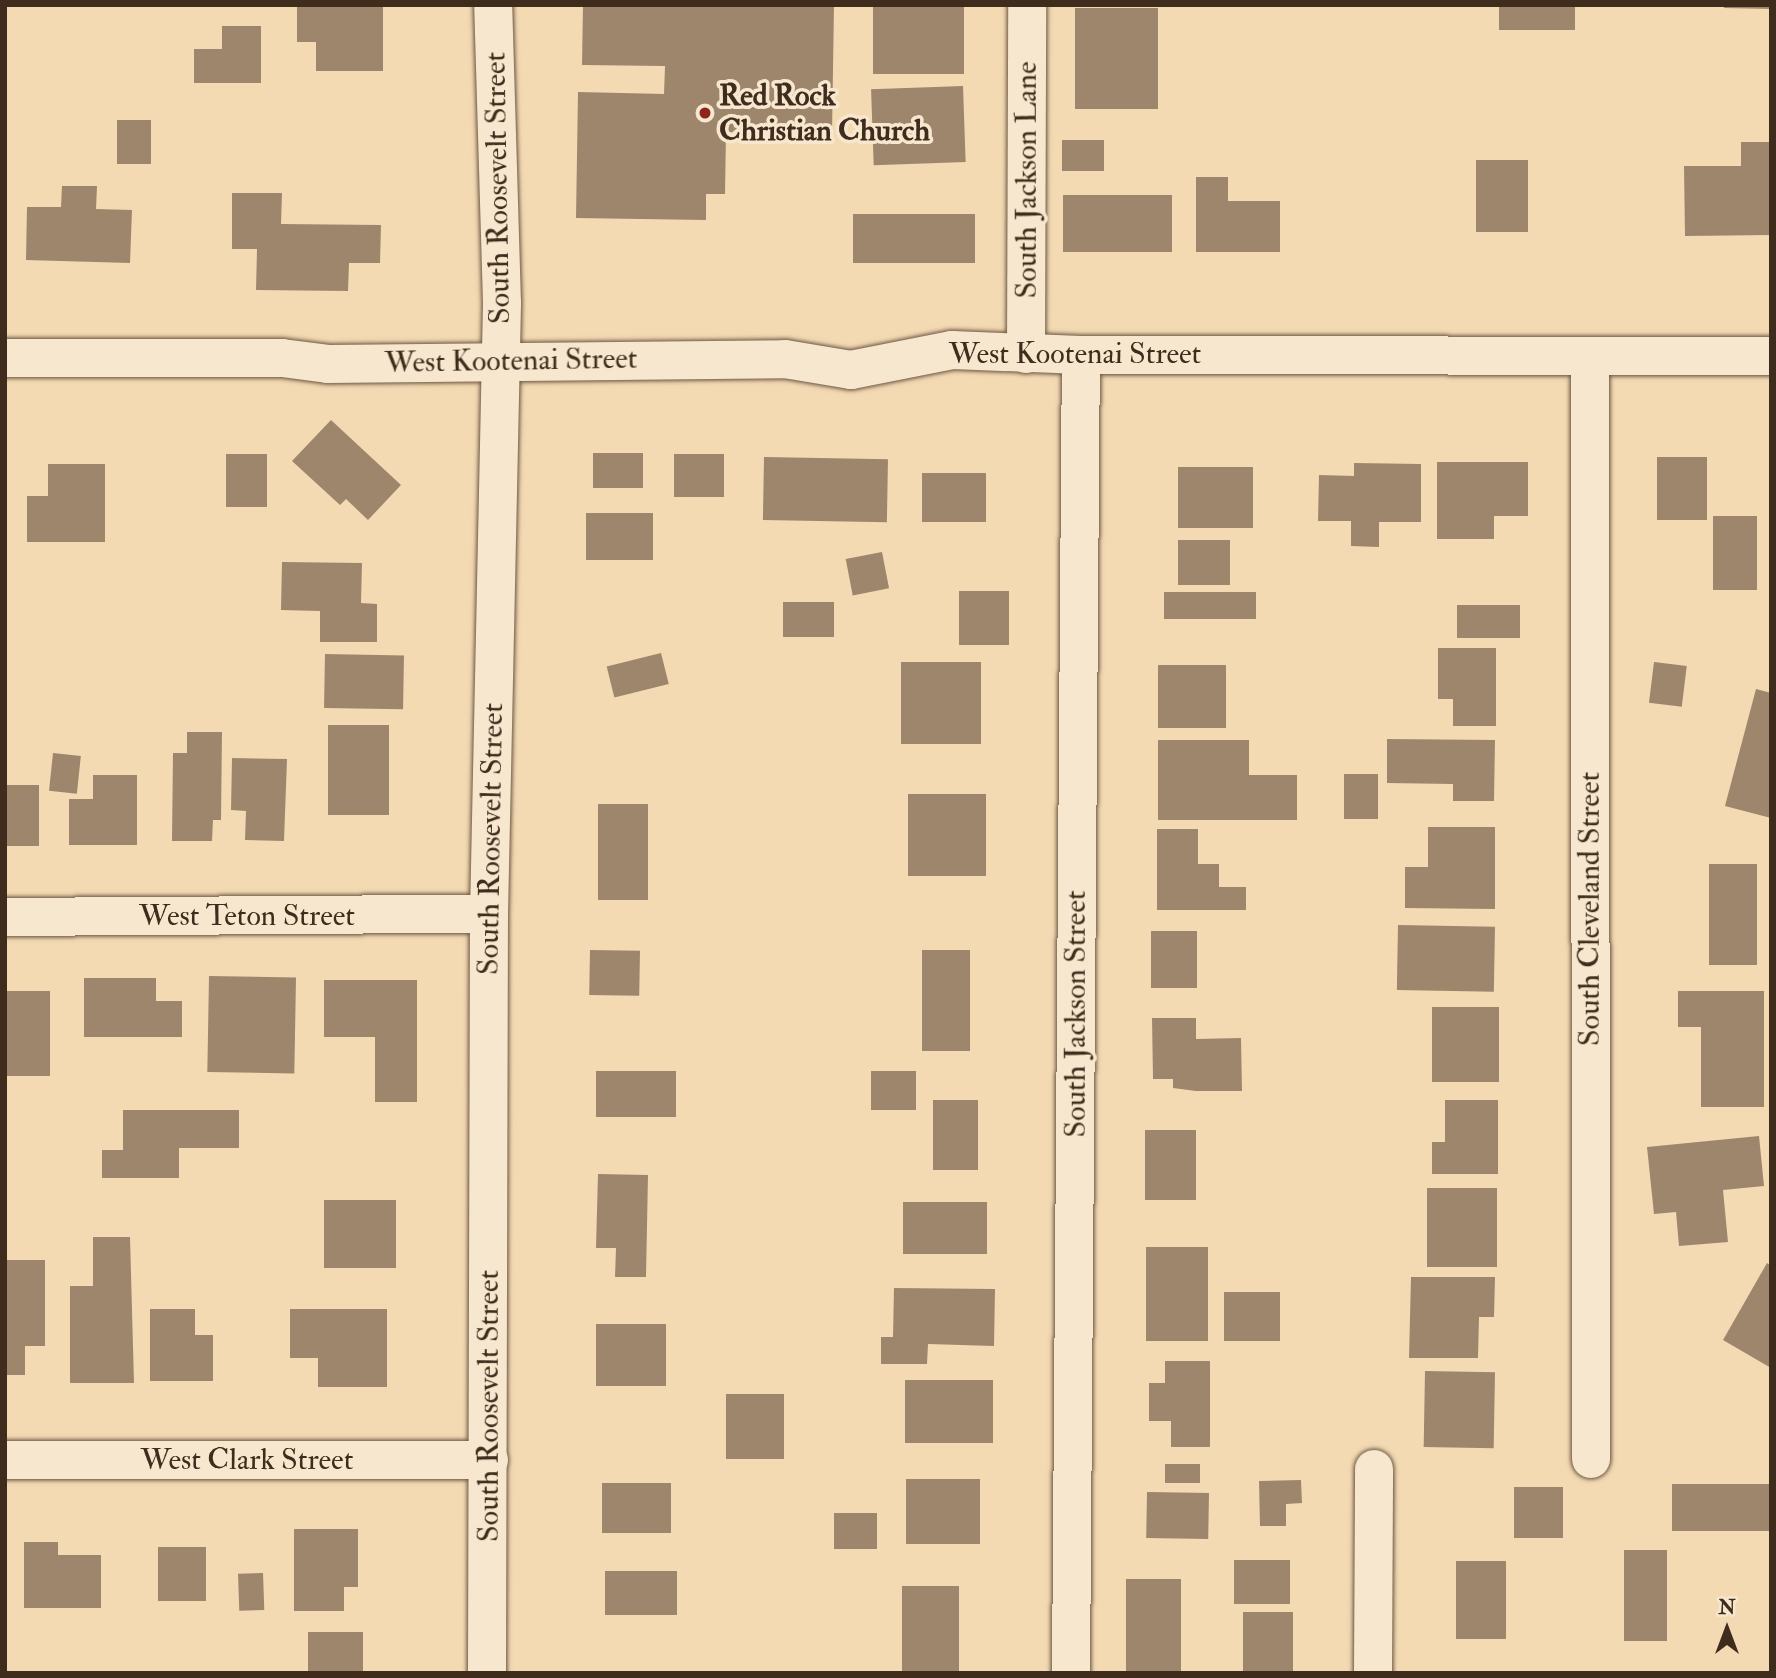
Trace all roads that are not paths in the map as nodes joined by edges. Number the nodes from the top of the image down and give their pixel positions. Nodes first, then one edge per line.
1 (493, 5) edge
2 (1027, 5) edge
3 (1026, 354) junction
4 (1081, 355) junction
5 (1771, 356) edge
6 (5, 358) edge
7 (1590, 359) junction
8 (501, 361) junction
9 (489, 914) junction
10 (5, 918) edge
11 (1591, 1459) dead end
12 (5, 1460) edge
13 (489, 1460) junction
14 (1374, 1469) dead end
15 (487, 1673) edge
16 (1071, 1673) edge
17 (1373, 1673) edge

1 - 8 street, South Roosevelt Street
2 - 3 street, South Jackson Lane
3 - 4 street, West Kootenai Street
3 - 8 street, West Kootenai Street
4 - 7 street, West Kootenai Street
4 - 16 street, South Jackson Street
5 - 7 street, West Kootenai Street
6 - 8 street, West Kootenai Street
7 - 11 street, South Cleveland Street
8 - 9 street, South Roosevelt Street
9 - 10 street, West Teton Street
9 - 13 street, South Roosevelt Street
12 - 13 street, West Clark Street
13 - 15 street, South Roosevelt Street
14 - 17 street

